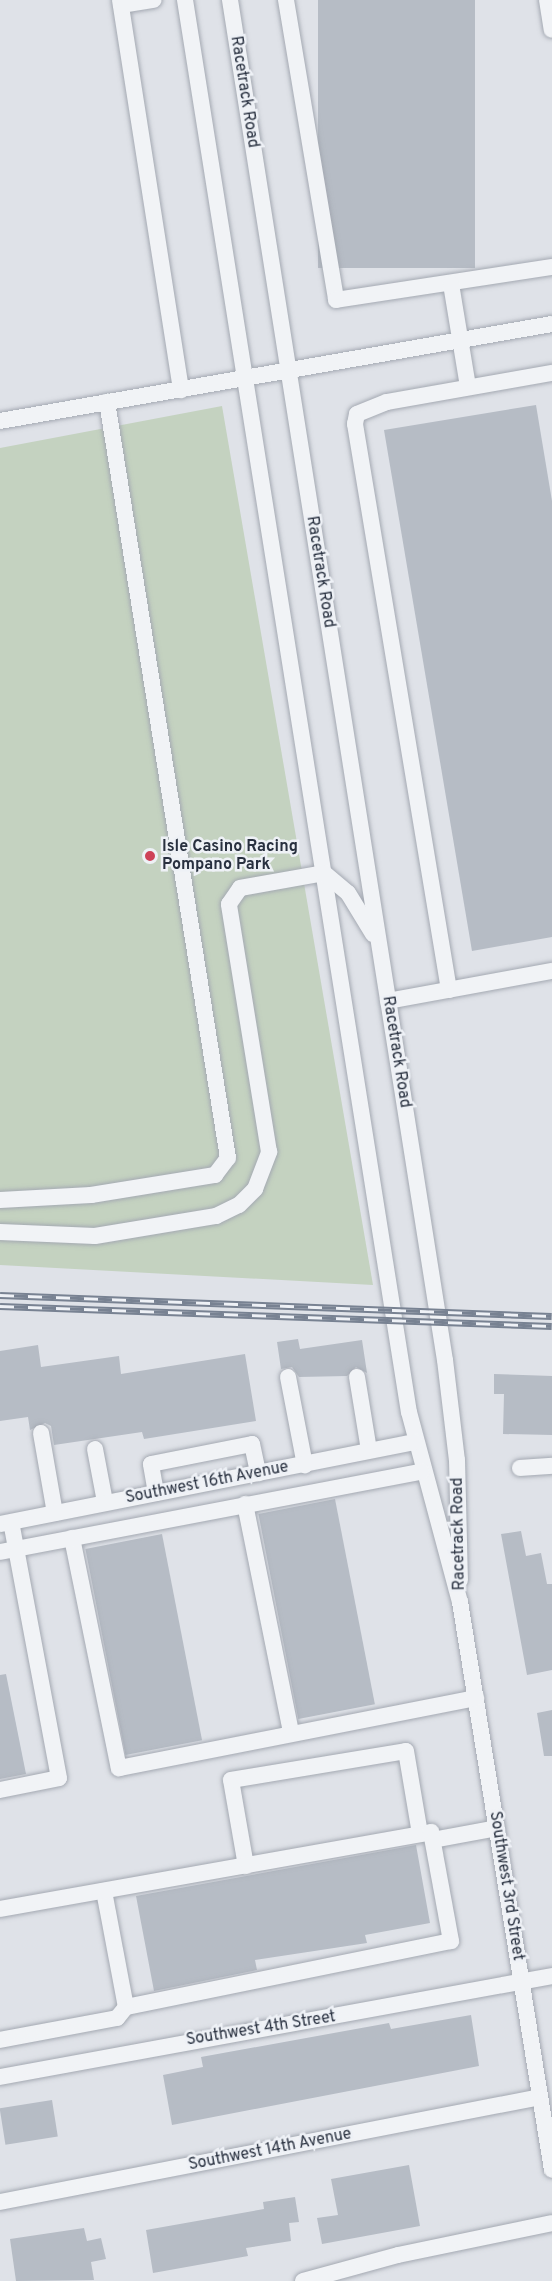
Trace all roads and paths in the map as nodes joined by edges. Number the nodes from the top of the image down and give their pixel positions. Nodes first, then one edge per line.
1 (154, 0) edge
2 (185, 0) edge
3 (230, 0) edge
4 (286, 0) edge
5 (547, 0) edge
6 (121, 3) edge
7 (552, 30) edge
8 (552, 267) edge
9 (451, 284) junction
10 (552, 324) edge
11 (460, 339) junction
12 (288, 370) junction
13 (552, 373) edge
14 (245, 378) junction
15 (468, 387) junction
16 (181, 390) junction
17 (107, 402) junction
18 (0, 421) edge
19 (324, 873) junction
20 (378, 942) junction
21 (552, 971) edge
22 (449, 990) junction
23 (387, 1001) junction
24 (0, 1200) edge
25 (0, 1232) edge
26 (288, 1377) dead end
27 (357, 1377) dead end
28 (41, 1433) dead end
29 (415, 1442) junction
30 (95, 1449) dead end
31 (369, 1450) junction
32 (305, 1464) junction
33 (552, 1466) edge
34 (520, 1468) dead end
35 (422, 1472) junction
36 (258, 1473) junction
37 (156, 1493) junction
38 (105, 1502) junction
39 (245, 1504) junction
40 (56, 1513) junction
41 (5, 1523) edge
42 (72, 1539) junction
43 (8, 1551) edge
44 (460, 1602) junction
45 (476, 1698) junction
46 (291, 1732) junction
47 (0, 1790) edge
48 (497, 1828) junction
49 (427, 1837) junction
50 (246, 1866) junction
51 (104, 1891) junction
52 (0, 1909) edge
53 (552, 1976) edge
54 (522, 1983) junction
55 (126, 2007) junction
56 (0, 2040) edge
57 (0, 2077) edge
58 (540, 2097) junction
59 (552, 2170) edge
60 (0, 2202) edge
61 (552, 2223) edge
62 (303, 2281) edge

1 - 6 street
2 - 14 street, Racetrack Road
3 - 12 street, Racetrack Road
4 - 9 street
5 - 7 street
6 - 16 street
8 - 9 street
9 - 11 street
10 - 11 street
11 - 12 street
11 - 15 street
12 - 14 street
12 - 20 street, Racetrack Road
13 - 15 street
14 - 16 street
14 - 19 street, Racetrack Road
15 - 22 street
16 - 17 street
17 - 18 street
17 - 24 street
19 - 20 street
19 - 25 street
19 - 29 street, Racetrack Road
20 - 23 street, Racetrack Road
21 - 22 street
22 - 23 street
23 - 44 street, Racetrack Road
26 - 32 street
27 - 31 street
28 - 40 street
29 - 31 street, Southwest 16th Avenue
29 - 35 street, Racetrack Road
30 - 38 street
31 - 32 street, Southwest 16th Avenue
32 - 36 street, Southwest 16th Avenue
33 - 34 street
35 - 39 street
35 - 44 street, Racetrack Road
36 - 37 street, Southwest 16th Avenue
36 - 37 street
37 - 38 street, Southwest 16th Avenue
38 - 40 street, Southwest 16th Avenue
39 - 42 street
39 - 46 street
40 - 41 street, Southwest 16th Avenue
41 - 43 street
42 - 43 street
42 - 46 street
43 - 47 street
44 - 45 street, Southwest 3rd Street
45 - 46 street
45 - 48 street, Southwest 3rd Street
48 - 49 street
48 - 54 street, Southwest 3rd Street
49 - 50 street
49 - 50 street
49 - 55 street
50 - 51 street
51 - 52 street
51 - 55 street
53 - 54 street
54 - 57 street, Southwest 4th Street
54 - 58 street, Southwest 3rd Street
55 - 56 street
58 - 59 street, Southwest 3rd Street
58 - 60 street, Southwest 14th Avenue
61 - 62 street

